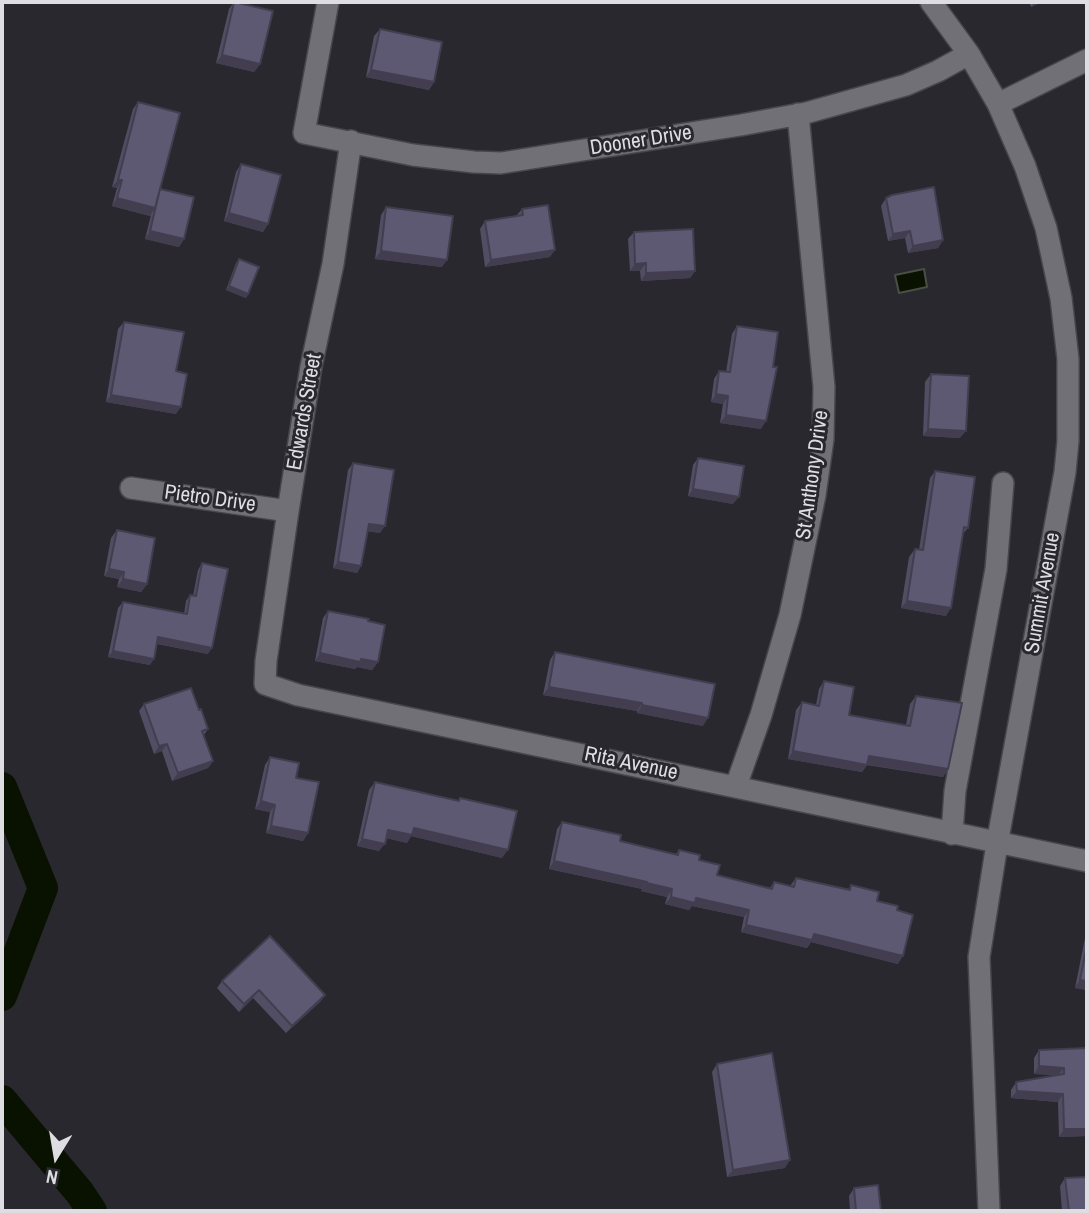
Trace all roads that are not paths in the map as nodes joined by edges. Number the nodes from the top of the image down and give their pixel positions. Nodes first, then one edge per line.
1 (328, 2) edge
2 (931, 2) edge
3 (969, 54) junction
4 (1087, 60) edge
5 (998, 104) junction
6 (798, 114) junction
7 (351, 141) junction
8 (1077, 442) edge
9 (1003, 483) dead end
10 (131, 488) dead end
11 (288, 510) junction
12 (265, 684) joint
13 (736, 786) junction
14 (952, 834) junction
15 (997, 844) junction
16 (1087, 861) edge
17 (989, 1211) edge

1 - 7 street, Dooner Drive
2 - 3 street, Summit Avenue
3 - 5 street, Summit Avenue
3 - 6 street, Dooner Drive
4 - 5 street
5 - 8 street, Summit Avenue
6 - 7 street, Dooner Drive
6 - 13 street, St Anthony Drive
7 - 11 street, Edwards Street
8 - 15 street, Summit Avenue
9 - 14 street
10 - 11 street, Pietro Drive
11 - 12 street, Edwards Street
12 - 13 street, Rita Avenue
13 - 14 street, Rita Avenue
14 - 15 street, Rita Avenue
15 - 16 street, Rita Avenue
15 - 17 street, Summit Avenue

